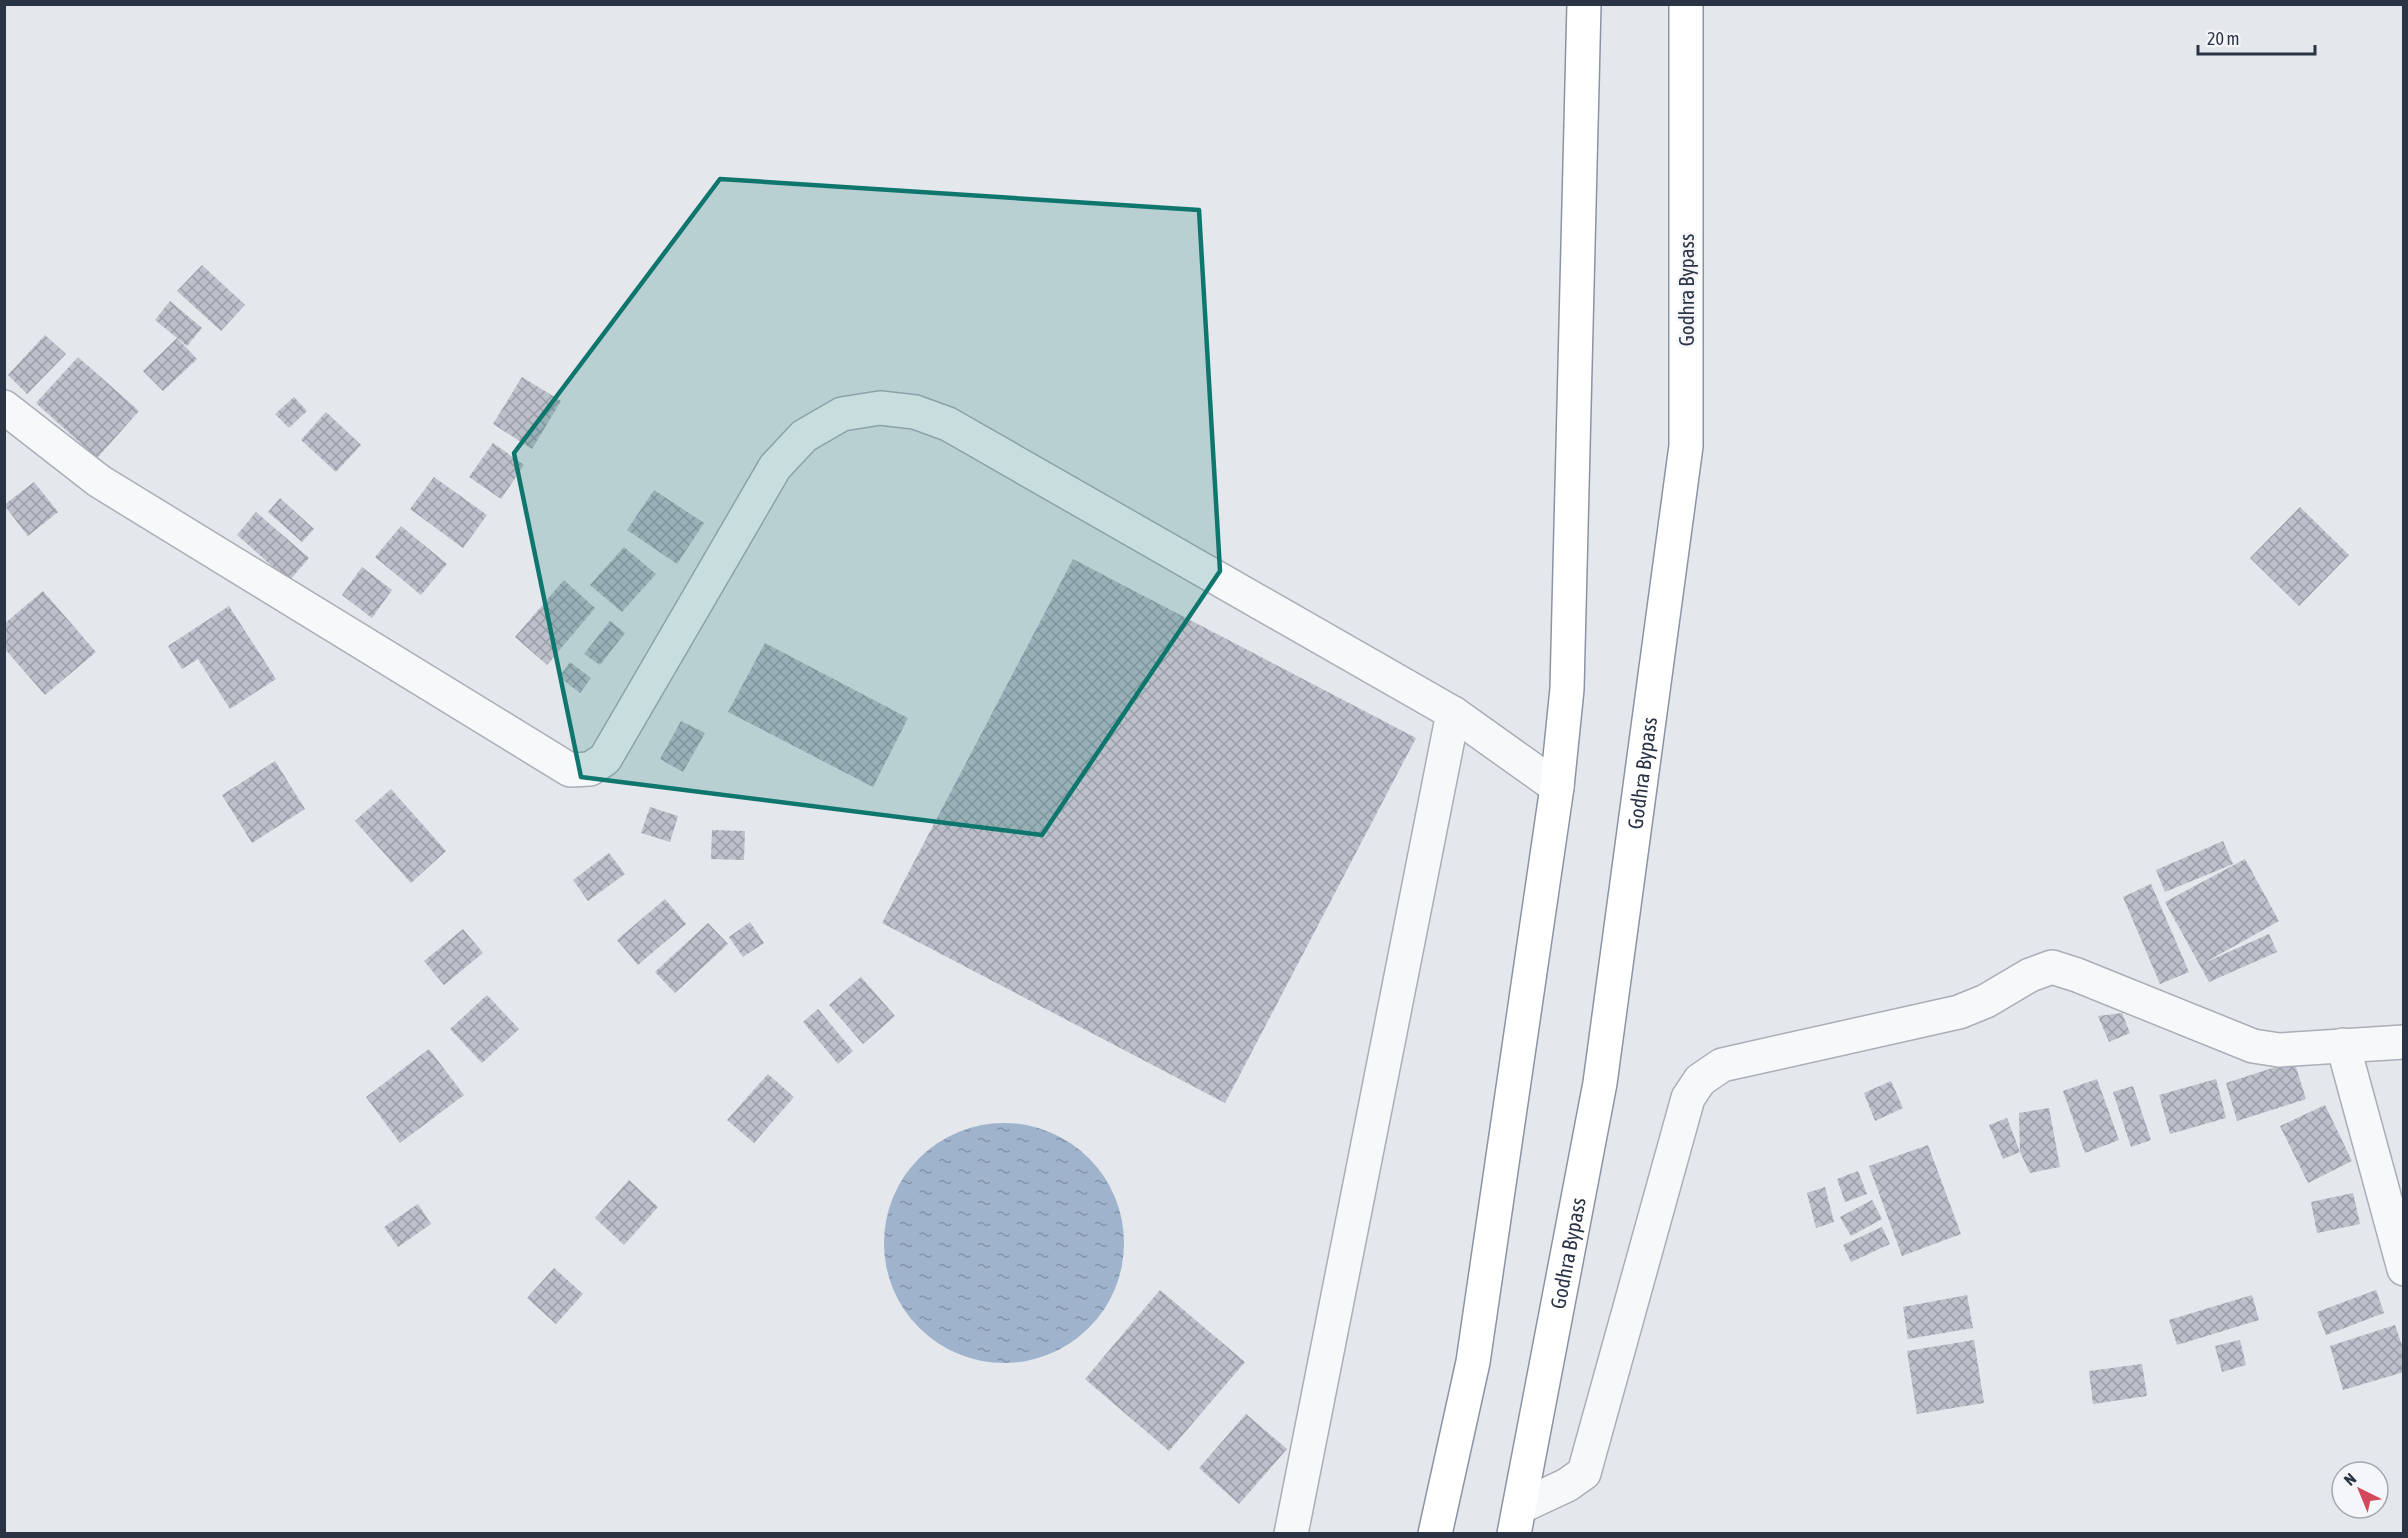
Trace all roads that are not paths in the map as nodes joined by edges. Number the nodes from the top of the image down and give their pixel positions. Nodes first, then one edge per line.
1 (1584, 4) edge
2 (1686, 4) edge
3 (4, 407) edge
4 (1453, 713) junction
5 (1557, 787) junction
6 (2403, 1042) edge
7 (2343, 1045) junction
8 (2403, 1269) edge
9 (1517, 1520) edge
10 (1291, 1533) edge
11 (1435, 1533) edge

1 - 5 highway
2 - 9 highway, Godhra Bypass
3 - 4 street
4 - 5 street
4 - 10 street
5 - 11 highway
6 - 7 street
7 - 8 street
7 - 9 street

